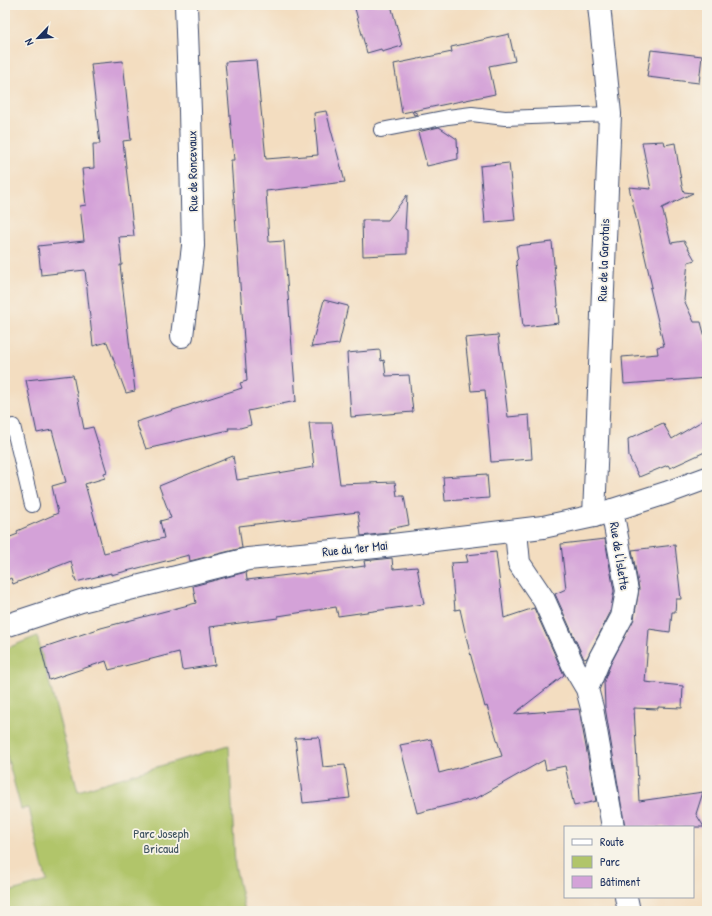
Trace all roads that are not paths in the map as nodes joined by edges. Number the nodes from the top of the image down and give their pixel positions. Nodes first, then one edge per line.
1 (186, 5) edge
2 (599, 5) edge
3 (610, 114) junction
4 (381, 130) dead end
5 (182, 336) dead end
6 (5, 428) edge
7 (707, 478) edge
8 (32, 505) dead end
9 (603, 513) junction
10 (516, 531) junction
11 (5, 626) edge
12 (587, 690) junction
13 (613, 826) edge
14 (626, 898) edge
15 (629, 911) edge

1 - 5 street, Rue de Roncevaux
2 - 3 street, Rue de la Garotais
3 - 4 lane
3 - 9 street, Rue de la Garotais
6 - 8 lane
7 - 9 street, Rue du 1er Mai
9 - 10 street, Rue du 1er Mai
9 - 12 street, Rue de l'Islette
10 - 11 street, Rue du 1er Mai
10 - 12 street
12 - 13 street
14 - 15 street

